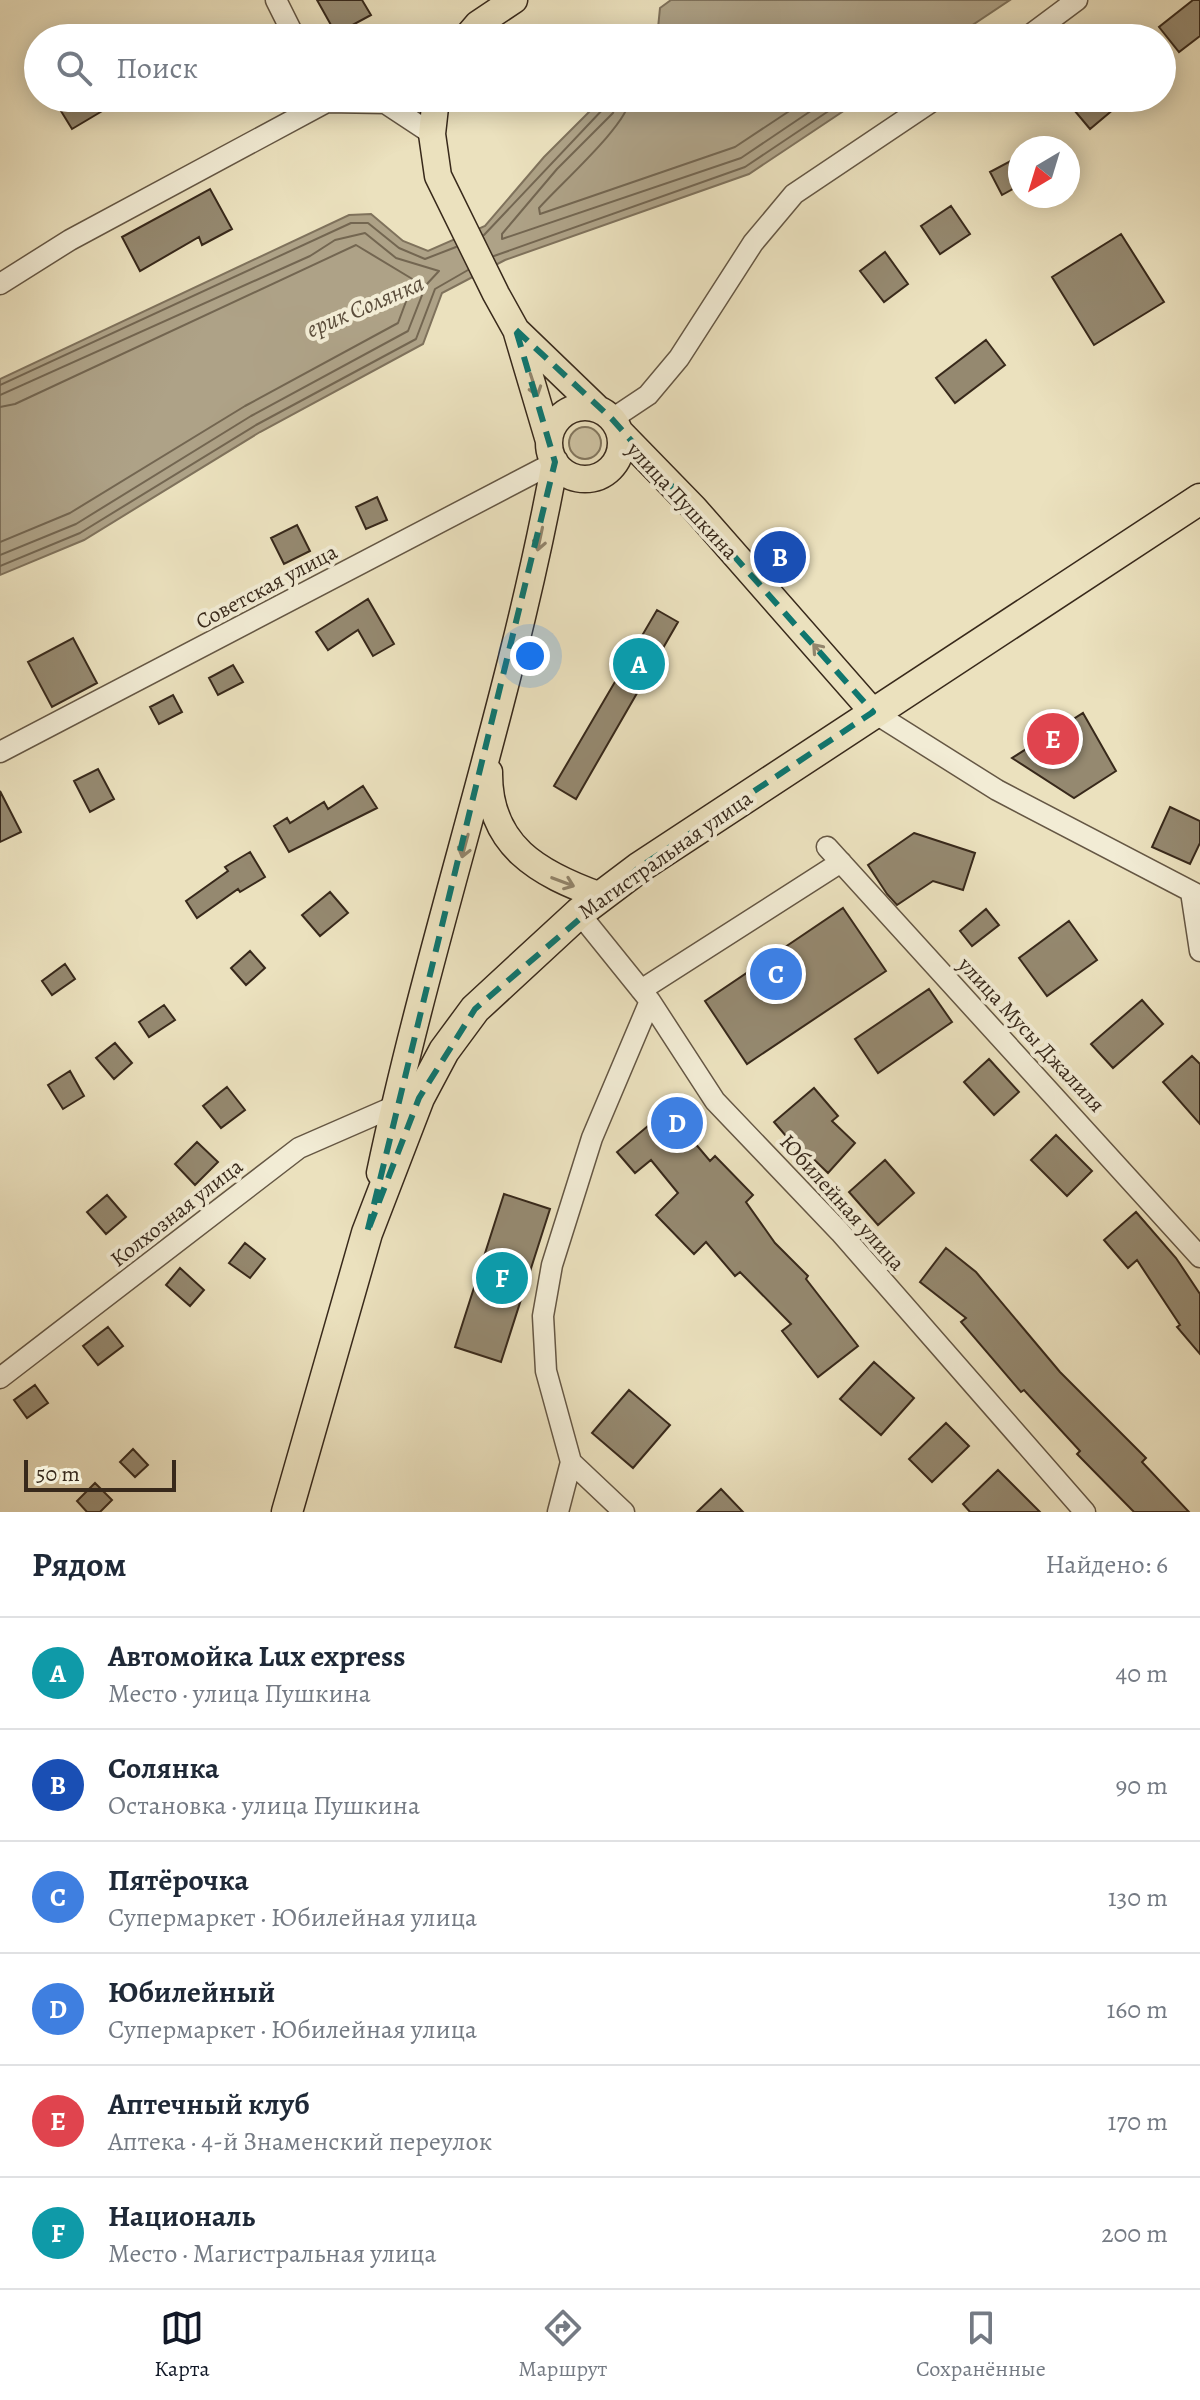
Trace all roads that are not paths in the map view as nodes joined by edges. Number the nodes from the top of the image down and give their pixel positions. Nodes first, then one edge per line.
1 (276, 0) edge
2 (514, 0) edge
3 (1077, 0) edge
4 (288, 24) edge
5 (481, 24) edge
6 (1045, 24) edge
7 (305, 112) edge
8 (399, 112) edge
9 (434, 112) edge
10 (916, 112) edge
11 (432, 134) junction
12 (0, 284) edge
13 (516, 330) junction
14 (610, 420) junction
15 (552, 452) junction
16 (1200, 499) edge
17 (873, 712) junction
18 (494, 725) junction
19 (0, 752) edge
20 (827, 847) dead end
21 (841, 862) junction
22 (1196, 894) edge
23 (590, 905) junction
24 (1200, 951) edge
25 (645, 996) junction
26 (393, 1107) junction
27 (367, 1233) junction
28 (1200, 1257) edge
29 (0, 1378) edge
30 (571, 1462) junction
31 (287, 1512) edge
32 (558, 1512) edge
33 (624, 1512) edge
34 (1085, 1512) edge

1 - 4 street
2 - 5 main road
3 - 6 street
7 - 12 street
8 - 11 street
9 - 11 main road, улица Пушкина
10 - 14 street
11 - 13 main road, улица Пушкина
13 - 14 main road, улица Пушкина
13 -> 15 main road
14 - 15 main road
14 - 15 main road
17 -> 14 main road, улица Пушкина
15 -> 18 main road
15 - 19 street, Советская улица
16 - 17 highway, Магистральная улица
17 - 22 street
17 - 23 highway, Магистральная улица
18 -> 23 main road
18 -> 26 main road
20 - 21 street, улица Мусы Джалиля
21 - 25 street
21 - 28 street, улица Мусы Джалиля
22 - 24 street
23 - 25 street, Юбилейная улица
23 - 27 highway, Магистральная улица
25 - 30 street
25 - 34 street, Юбилейная улица
26 - 27 main road
26 - 29 street, Колхозная улица
27 - 31 highway, Магистральная улица
30 - 32 street
30 - 33 street

